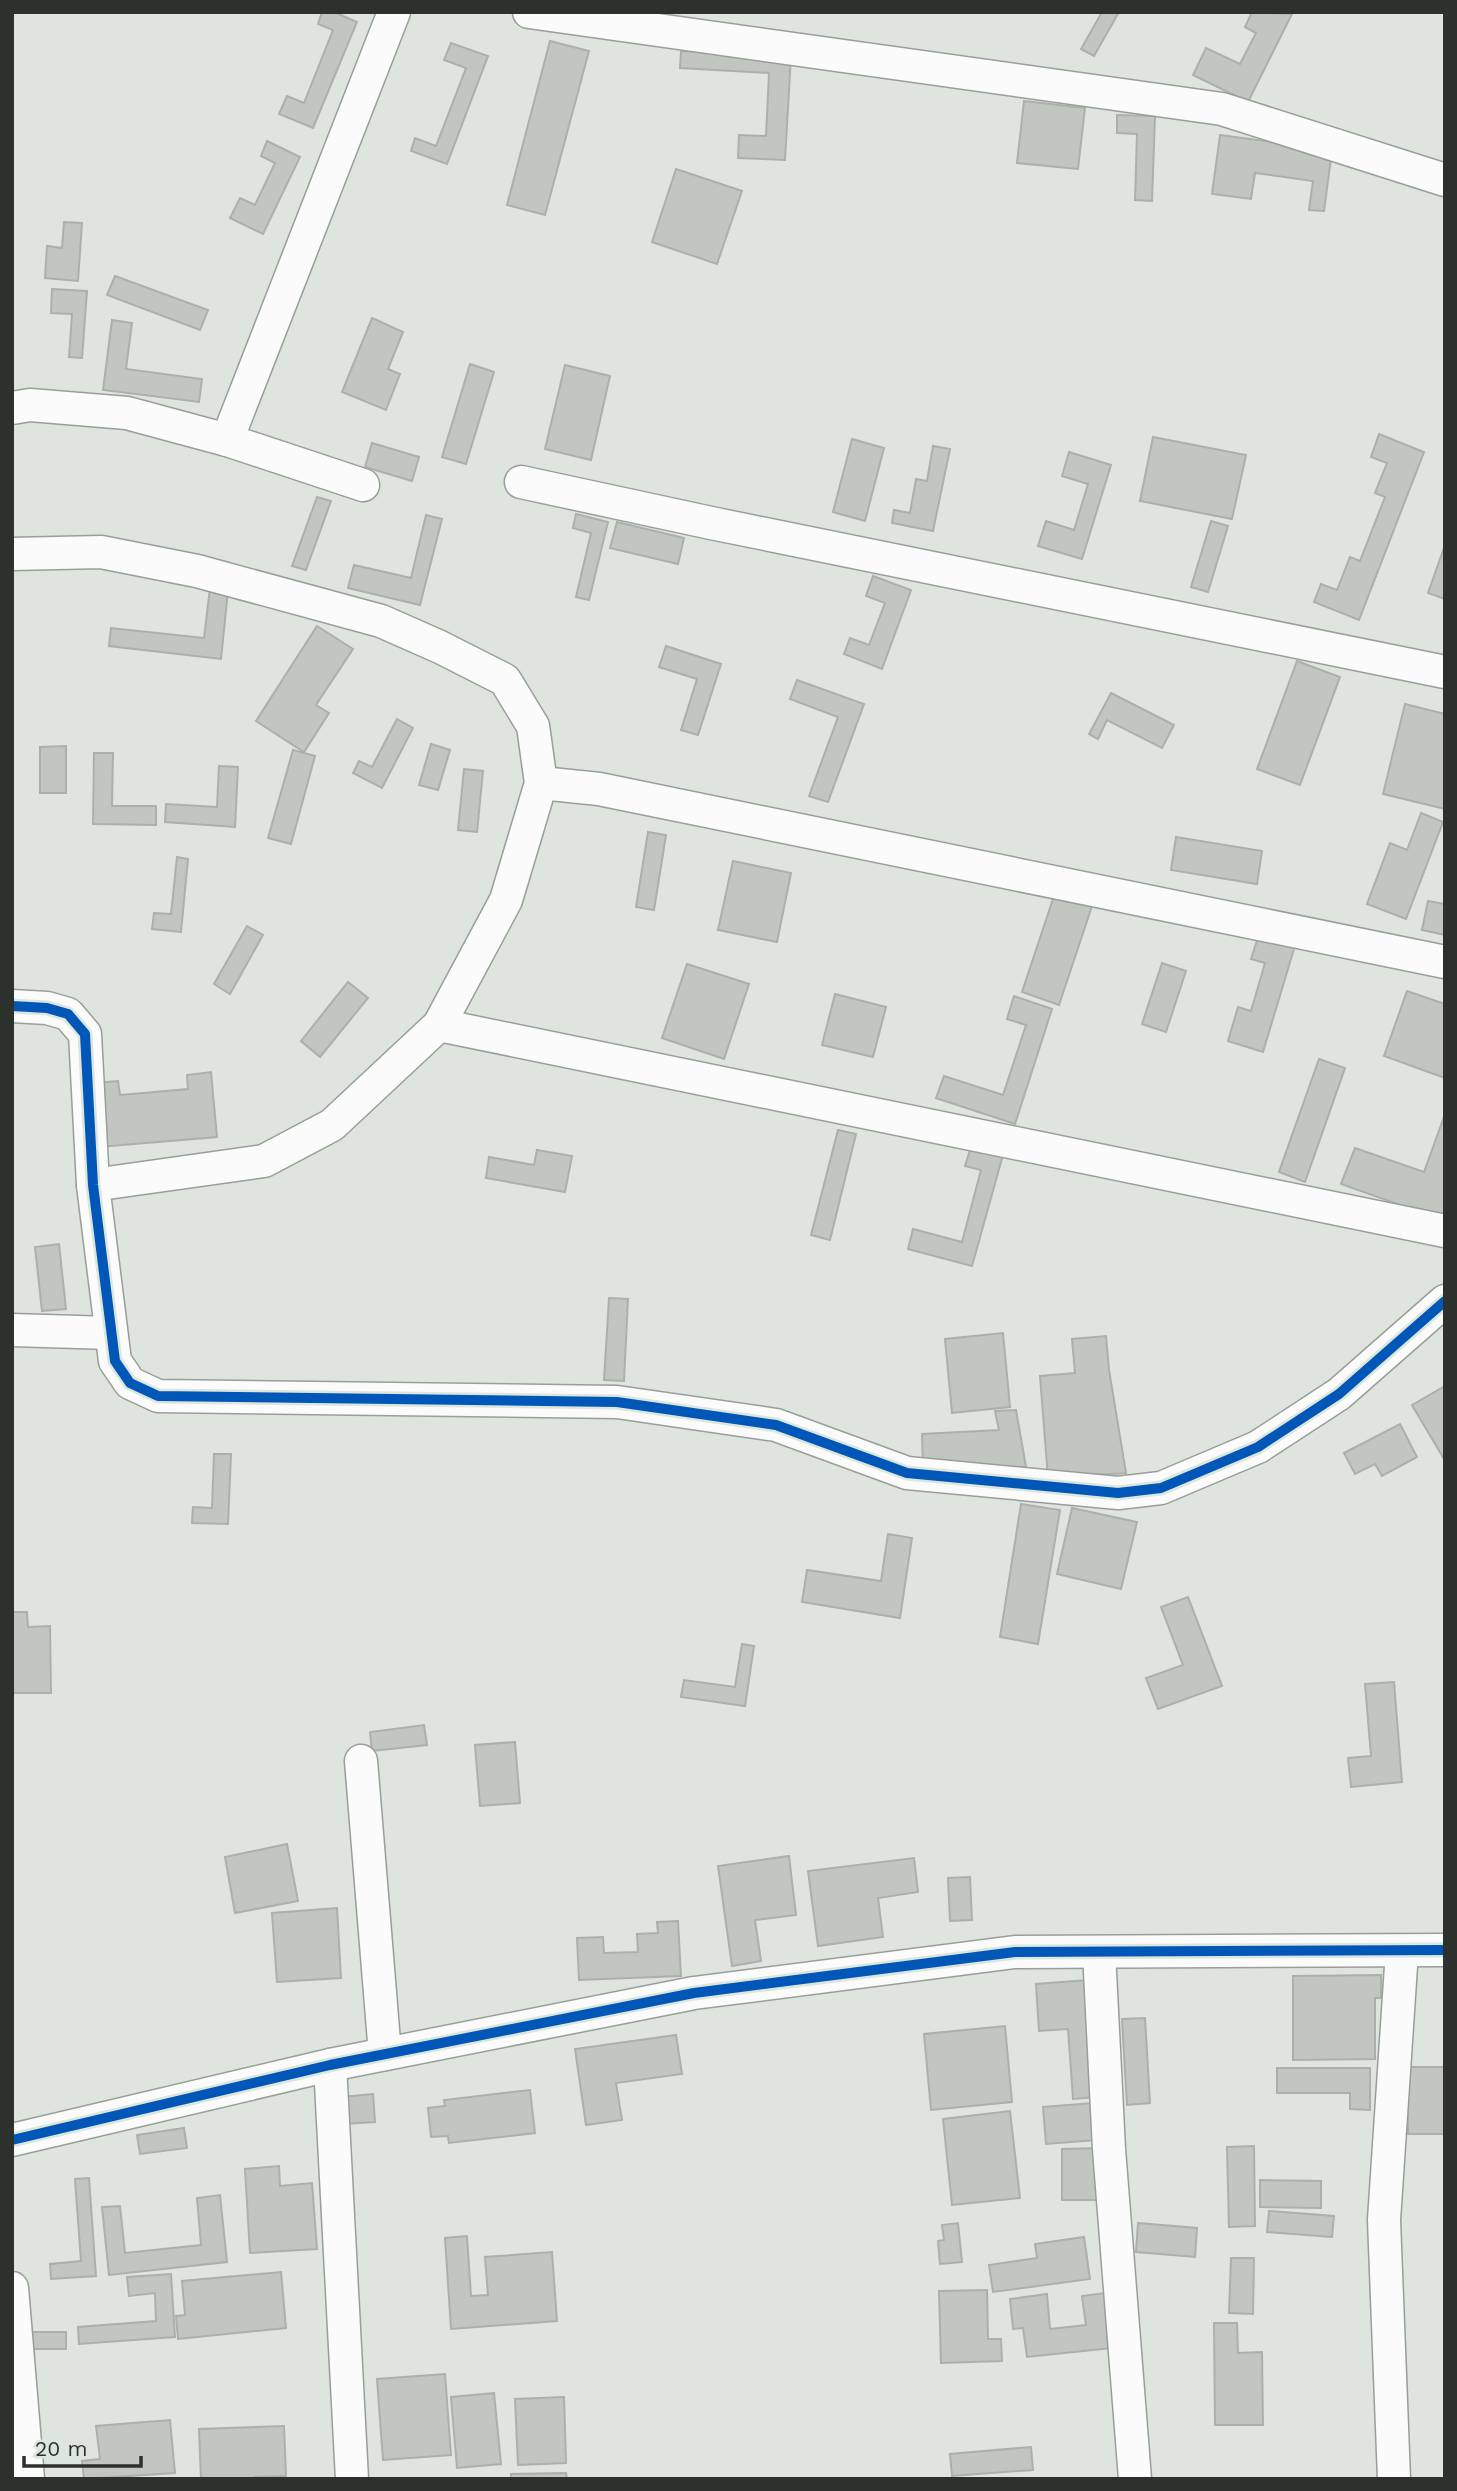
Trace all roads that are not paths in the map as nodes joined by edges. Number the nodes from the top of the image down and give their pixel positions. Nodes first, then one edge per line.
1 (394, 12) edge
2 (529, 12) edge
3 (1445, 180) edge
4 (12, 408) edge
5 (227, 440) junction
6 (521, 482) dead end
7 (363, 485) dead end
8 (12, 554) edge
9 (1445, 671) edge
10 (541, 783) junction
11 (1445, 962) edge
12 (12, 1006) edge
13 (439, 1025) junction
14 (93, 1185) junction
15 (1445, 1231) edge
16 (1445, 1301) edge
17 (12, 1330) edge
18 (111, 1333) junction
19 (361, 1761) dead end
20 (1402, 1951) junction
21 (1445, 1951) edge
22 (1099, 1952) junction
23 (386, 2054) junction
24 (330, 2065) junction
25 (12, 2140) edge
26 (12, 2288) edge
27 (28, 2479) edge
28 (352, 2479) edge
29 (1135, 2479) edge
30 (1394, 2479) edge

1 - 5 street
2 - 3 street
4 - 5 street
5 - 7 street
6 - 9 street
8 - 10 street
10 - 11 street
10 - 13 street
12 - 14 street
13 - 14 street
13 - 15 street
14 - 18 street
16 - 18 street
17 - 18 street
19 - 23 street
20 - 21 street
20 - 22 street
20 - 30 street
22 - 23 street
22 - 29 street
23 - 24 street
24 - 25 street
24 - 28 street
26 - 27 street

